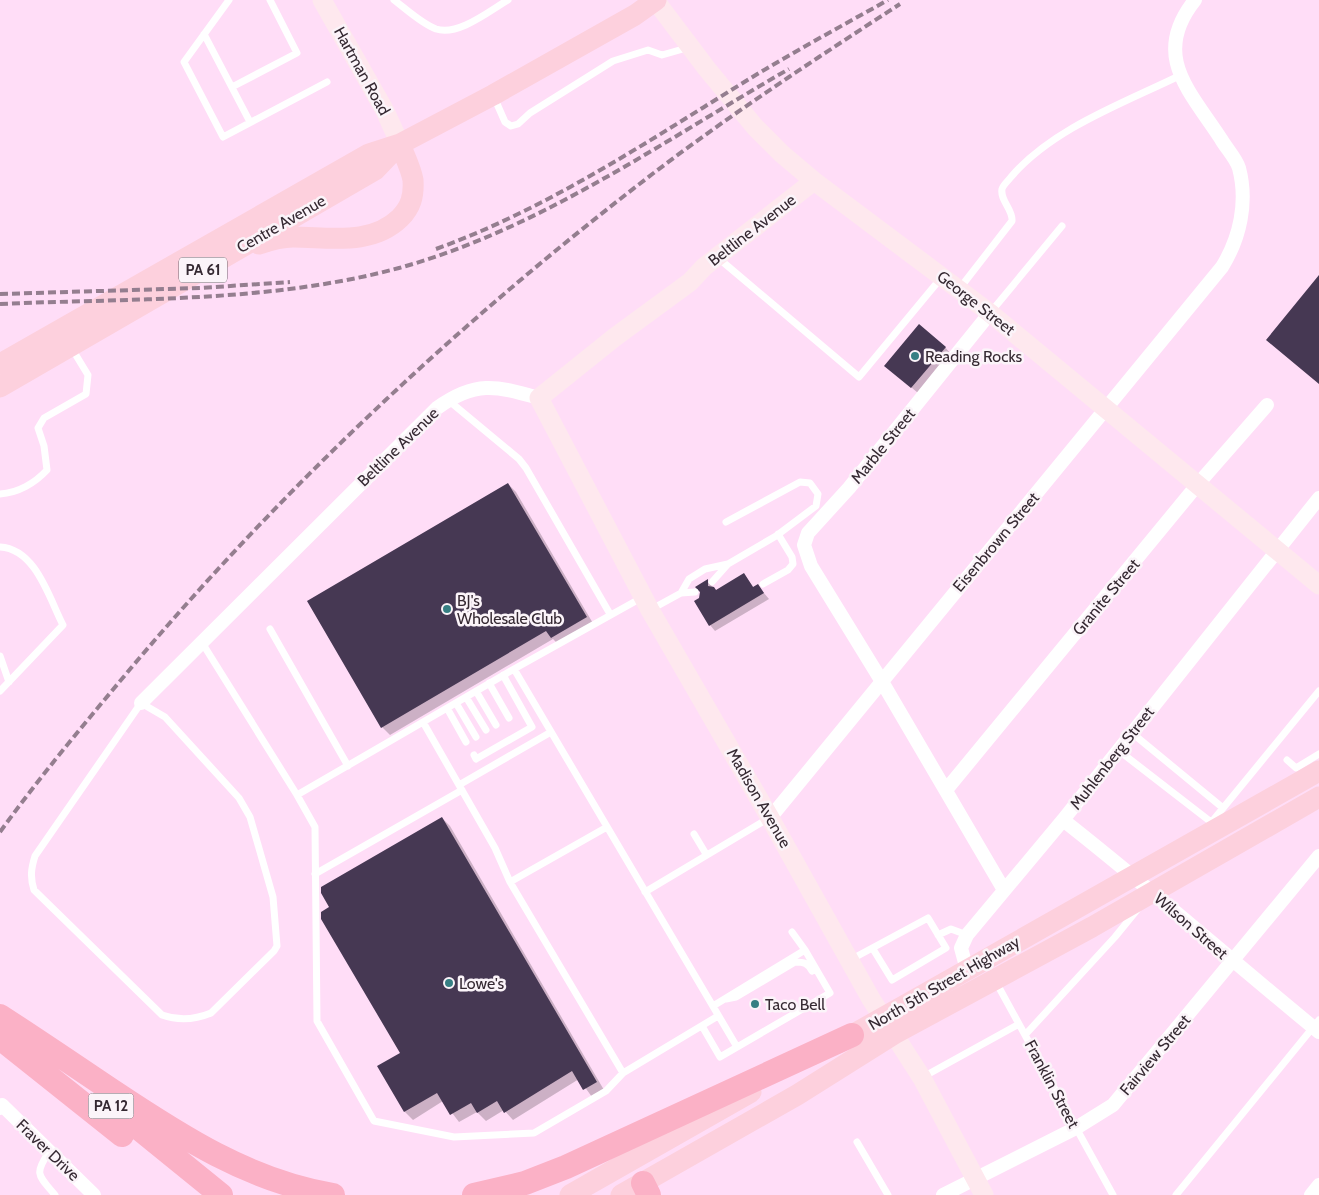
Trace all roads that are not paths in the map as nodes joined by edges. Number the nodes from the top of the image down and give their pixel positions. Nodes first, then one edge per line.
1 (229, 0) edge
2 (270, 0) edge
3 (394, 0) edge
4 (508, 0) edge
5 (655, 0) edge
6 (1195, 0) edge
7 (325, 1) edge
8 (204, 34) junction
9 (690, 46) junction
10 (1181, 75) junction
11 (327, 82) dead end
12 (232, 87) junction
13 (493, 95) junction
14 (250, 122) junction
15 (400, 144) junction
16 (814, 181) junction
17 (1062, 226) dead end
18 (231, 254) junction
19 (717, 257) junction
20 (942, 277) junction
21 (959, 289) junction
22 (990, 313) junction
23 (71, 347) junction
24 (0, 364) edge
25 (0, 387) edge
26 (539, 398) junction
27 (448, 400) junction
28 (1267, 405) dead end
29 (1106, 408) junction
30 (1198, 484) junction
31 (0, 494) edge
32 (1319, 498) edge
33 (726, 522) dead end
34 (778, 534) junction
35 (0, 547) edge
36 (1277, 550) junction
37 (728, 564) junction
38 (712, 582) dead end
39 (763, 584) dead end
40 (1319, 585) edge
41 (695, 592) dead end
42 (681, 594) junction
43 (647, 603) junction
44 (610, 614) junction
45 (270, 629) dead end
46 (201, 641) junction
47 (0, 656) edge
48 (514, 669) junction
49 (503, 675) junction
50 (881, 680) junction
51 (9, 682) junction
52 (489, 683) junction
53 (0, 691) edge
54 (476, 691) junction
55 (1319, 691) edge
56 (466, 697) junction
57 (141, 703) junction
58 (456, 703) junction
59 (447, 708) junction
60 (509, 718) dead end
61 (423, 722) junction
62 (496, 725) dead end
63 (486, 730) dead end
64 (551, 732) junction
65 (1132, 733) junction
66 (516, 734) junction
67 (476, 737) dead end
68 (466, 742) dead end
69 (521, 749) junction
70 (1118, 750) junction
71 (474, 754) dead end
72 (1319, 754) edge
73 (1287, 760) dead end
74 (348, 766) junction
75 (1313, 769) edge
76 (460, 787) junction
77 (946, 790) junction
78 (297, 795) junction
79 (1319, 797) edge
80 (1222, 808) junction
81 (770, 818) junction
82 (1063, 820) junction
83 (1211, 822) junction
84 (607, 827) junction
85 (694, 834) dead end
86 (1195, 842) junction
87 (706, 854) junction
88 (1319, 856) edge
89 (315, 874) junction
90 (1133, 875) junction
91 (510, 882) junction
92 (1004, 890) junction
93 (645, 892) junction
94 (1152, 892) junction
95 (792, 932) dead end
96 (938, 935) junction
97 (967, 935) junction
98 (873, 949) junction
99 (805, 950) junction
100 (850, 960) junction
101 (1232, 961) junction
102 (967, 970) junction
103 (995, 980) junction
104 (824, 983) junction
105 (721, 1001) junction
106 (713, 1006) junction
107 (718, 1016) junction
108 (0, 1017) edge
109 (1019, 1024) junction
110 (702, 1026) junction
111 (889, 1026) junction
112 (1317, 1027) edge
113 (852, 1035) junction
114 (1025, 1035) junction
115 (0, 1038) edge
116 (737, 1047) junction
117 (623, 1073) junction
118 (922, 1078) junction
119 (0, 1106) edge
120 (1076, 1128) junction
121 (857, 1142) dead end
122 (49, 1152) junction
123 (620, 1166) junction
124 (974, 1177) junction
125 (1319, 1185) edge
126 (646, 1189) edge
127 (55, 1195) edge
128 (94, 1195) edge
129 (196, 1195) edge
130 (222, 1195) edge
131 (333, 1195) edge
132 (474, 1195) edge
133 (570, 1195) edge
134 (622, 1195) edge
135 (888, 1195) edge
136 (942, 1195) edge
137 (984, 1195) edge
138 (1114, 1195) edge
139 (1176, 1195) edge
140 (1311, 1195) edge

1 - 8 lane
2 - 12 lane
3 - 4 lane
5 - 9 street, George Street
5 - 13 main road, Centre Avenue / PA 61
6 - 10 street, Eisenbrown Street
7 - 15 street, Hartman Road
8 - 12 lane
8 - 14 lane
9 - 13 lane
9 - 16 street, George Street
10 - 21 lane
10 - 29 street, Eisenbrown Street
11 - 14 lane
12 - 14 lane
13 - 15 main road, Centre Avenue / PA 61
15 - 18 main road, Centre Avenue / PA 61
15 - 18 main road
15 - 24 main road, Centre Avenue / PA 61
16 - 19 street, Beltline Avenue
16 - 20 street, George Street
17 - 22 lane, Marble Street
18 - 23 main road, Centre Avenue / PA 61
19 - 20 lane
19 - 26 street, Beltline Avenue
20 - 21 street, George Street
21 - 22 street, George Street
22 - 29 street, George Street
22 - 50 street, Marble Street
23 - 25 main road, Centre Avenue / PA 61
23 - 31 lane
26 - 27 street, Beltline Avenue
26 - 43 street, Madison Avenue
27 - 44 lane
27 - 46 street, Beltline Avenue
28 - 30 street, Granite Street
29 - 30 street, George Street
29 - 50 street, Eisenbrown Street
30 - 36 street, George Street
30 - 77 street, Granite Street
32 - 36 street, Muhlenberg Street
33 - 34 lane
34 - 37 lane
34 - 39 lane
35 - 51 lane
36 - 40 street, George Street
36 - 65 street, Muhlenberg Street
37 - 38 lane
37 - 42 lane
41 - 42 lane
42 - 43 lane
43 - 44 lane
43 - 81 street, Madison Avenue
44 - 48 lane
45 - 74 lane
46 - 57 street, Beltline Avenue
46 - 78 lane
47 - 51 lane
48 - 49 lane
48 - 64 lane
49 - 52 lane
49 - 66 lane
50 - 77 street
50 - 81 street, Eisenbrown Street
51 - 53 lane
52 - 54 lane
52 - 60 lane
54 - 56 lane
54 - 62 lane
55 - 80 lane
56 - 58 lane
56 - 63 lane
57 - 57 lane
58 - 59 lane
58 - 67 lane
59 - 61 lane
59 - 68 lane
61 - 74 lane
61 - 76 lane
64 - 69 lane
64 - 84 lane
65 - 70 street, Muhlenberg Street
65 - 80 lane
66 - 69 lane
66 - 71 lane
69 - 76 lane
70 - 82 street, Muhlenberg Street
70 - 83 lane
72 - 75 lane
73 - 75 lane
74 - 78 lane
75 - 86 main road, North 5th Street Highway
76 - 89 lane
76 - 91 lane
77 - 92 street
78 - 89 lane
79 - 94 main road, North 5th Street Highway
80 - 83 lane
81 - 87 lane
81 - 100 street, Madison Avenue
82 - 90 street, Wilson Street
82 - 92 street, Muhlenberg Street
83 - 86 lane
84 - 91 lane
84 - 93 lane
85 - 87 lane
86 - 90 main road, North 5th Street Highway
87 - 93 lane
88 - 101 street, Fairview Street
89 - 117 lane
90 - 94 street, Wilson Street
90 - 102 main road, North 5th Street Highway
91 - 117 lane
92 - 97 street, Muhlenberg Street
93 - 106 lane
94 - 101 street, Wilson Street
94 - 103 main road, North 5th Street Highway
94 - 114 lane, Franklin Street
95 - 99 lane
96 - 97 lane
96 - 98 lane
96 - 98 lane
97 - 102 street
98 - 100 lane
99 - 104 lane
99 - 105 lane
100 - 111 street, Madison Avenue
101 - 112 street, Wilson Street
101 - 120 street, Fairview Street
102 - 111 main road, North 5th Street Highway
103 - 109 lane
103 - 111 main road, North 5th Street Highway
104 - 105 lane
104 - 116 lane
105 - 106 lane
106 - 107 lane
107 - 110 lane
107 - 116 lane
108 - 130 highway, PA 12
108 - 131 highway
109 - 114 lane
109 - 118 lane
110 - 116 lane
110 - 117 lane
111 - 113 main road, North 5th Street Highway
111 - 118 street, Madison Avenue
111 - 126 main road, North 5th Street Highway
112 - 139 lane
113 - 123 main road, North 5th Street Highway
113 - 132 highway
114 - 120 lane, Franklin Street
115 - 129 highway, PA 12
118 - 124 street, Madison Avenue
119 - 122 street, Fraver Drive
120 - 124 street, Fairview Street
120 - 138 lane, Franklin Street
121 - 135 lane
122 - 127 lane
122 - 128 street, Fraver Drive
123 - 126 main road
123 - 133 main road, North 5th Street Highway
124 - 136 street, Fairview Street
124 - 137 street, Madison Avenue
125 - 140 street
126 - 134 main road, North 5th Street Highway

